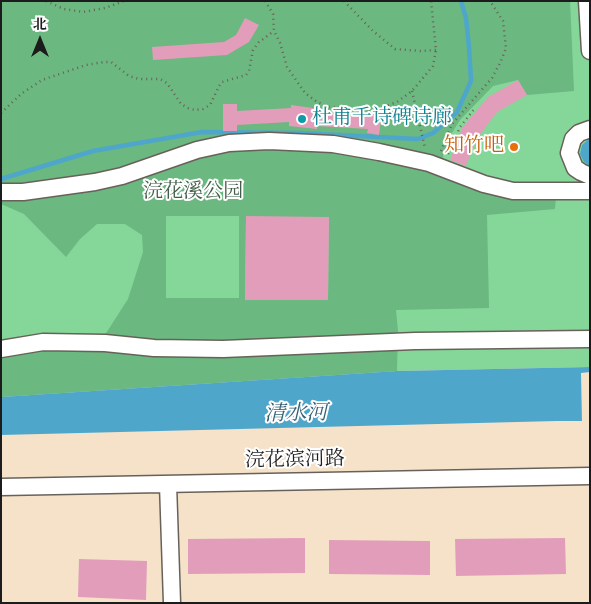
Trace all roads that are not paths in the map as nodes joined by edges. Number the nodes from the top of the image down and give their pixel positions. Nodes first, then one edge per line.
1 (587, 1) edge
2 (590, 51) edge
3 (590, 129) edge
4 (590, 176) edge
5 (590, 191) edge
6 (1, 192) edge
7 (590, 338) edge
8 (1, 349) edge
9 (590, 476) edge
10 (168, 484) junction
11 (1, 487) edge
12 (172, 603) edge

1 - 2 street
3 - 4 street
5 - 6 street
7 - 8 street
9 - 10 street, 浣花滨河路
10 - 11 street, 浣花滨河路
10 - 12 street

